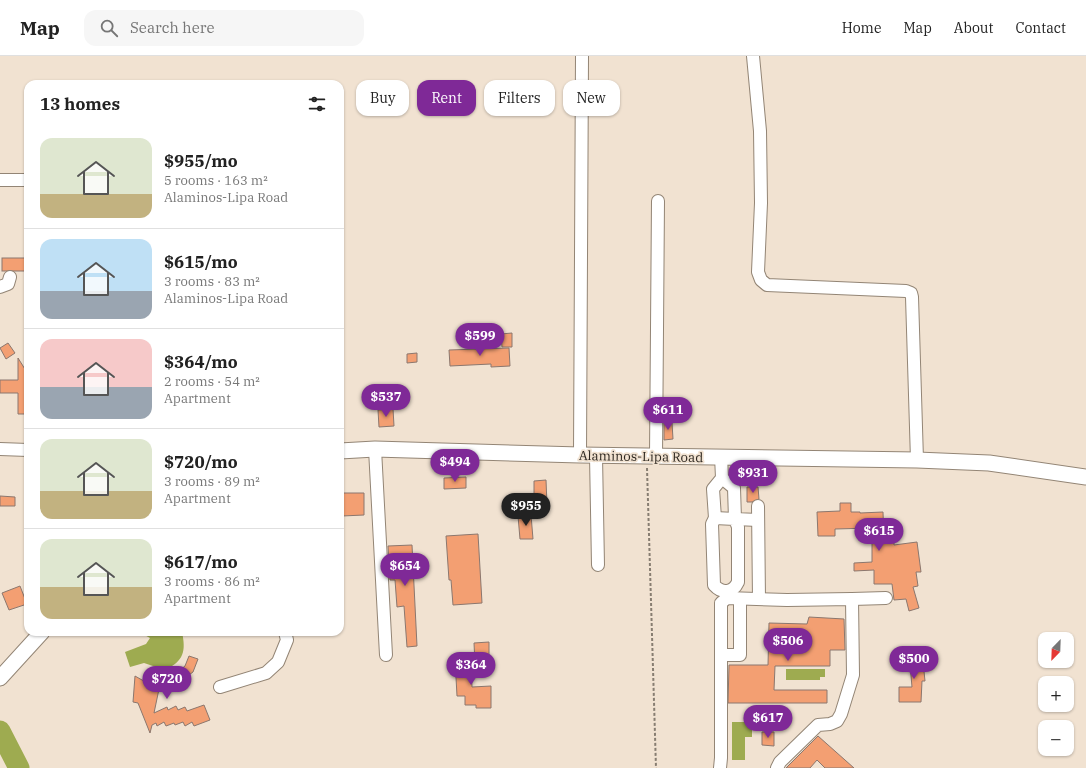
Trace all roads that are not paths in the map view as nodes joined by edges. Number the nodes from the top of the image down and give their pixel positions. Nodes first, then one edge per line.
1 (582, 56) edge
2 (753, 56) edge
3 (0, 180) edge
4 (24, 180) edge
5 (658, 201) dead end
6 (10, 277) dead end
7 (0, 287) edge
8 (0, 449) edge
9 (375, 449) junction
10 (24, 450) edge
11 (344, 451) edge
12 (580, 455) junction
13 (596, 456) junction
14 (721, 456) junction
15 (651, 457) junction
16 (916, 460) junction
17 (1086, 477) edge
18 (722, 478) junction
19 (758, 506) dead end
20 (715, 518) junction
21 (735, 519) junction
22 (758, 520) junction
23 (598, 565) dead end
24 (727, 595) junction
25 (886, 598) dead end
26 (740, 599) junction
27 (759, 599) junction
28 (852, 599) junction
29 (38, 636) edge
30 (286, 636) edge
31 (386, 655) dead end
32 (721, 655) junction
33 (2, 676) edge
34 (220, 687) dead end
35 (720, 768) edge
36 (777, 768) edge

1 - 12 street
2 - 16 street
3 - 4 street
5 - 15 street
6 - 7 street
8 - 10 street
9 - 11 main road, Alaminos-Lipa Road
9 - 12 main road, Alaminos-Lipa Road
9 - 31 street
12 - 13 main road, Alaminos-Lipa Road
13 - 15 main road, Alaminos-Lipa Road
13 - 23 street
14 - 15 main road, Alaminos-Lipa Road
14 - 16 main road, Alaminos-Lipa Road
14 - 18 street
16 - 17 main road, Alaminos-Lipa Road
18 - 20 street
18 - 21 street
19 - 22 street
20 - 21 street
20 - 24 street
21 - 22 street
21 - 24 street
22 - 27 street
24 - 26 street
24 - 32 street
25 - 28 street
26 - 27 street
26 - 32 street
27 - 28 street
28 - 36 street
29 - 33 main road
30 - 34 street
32 - 35 street

